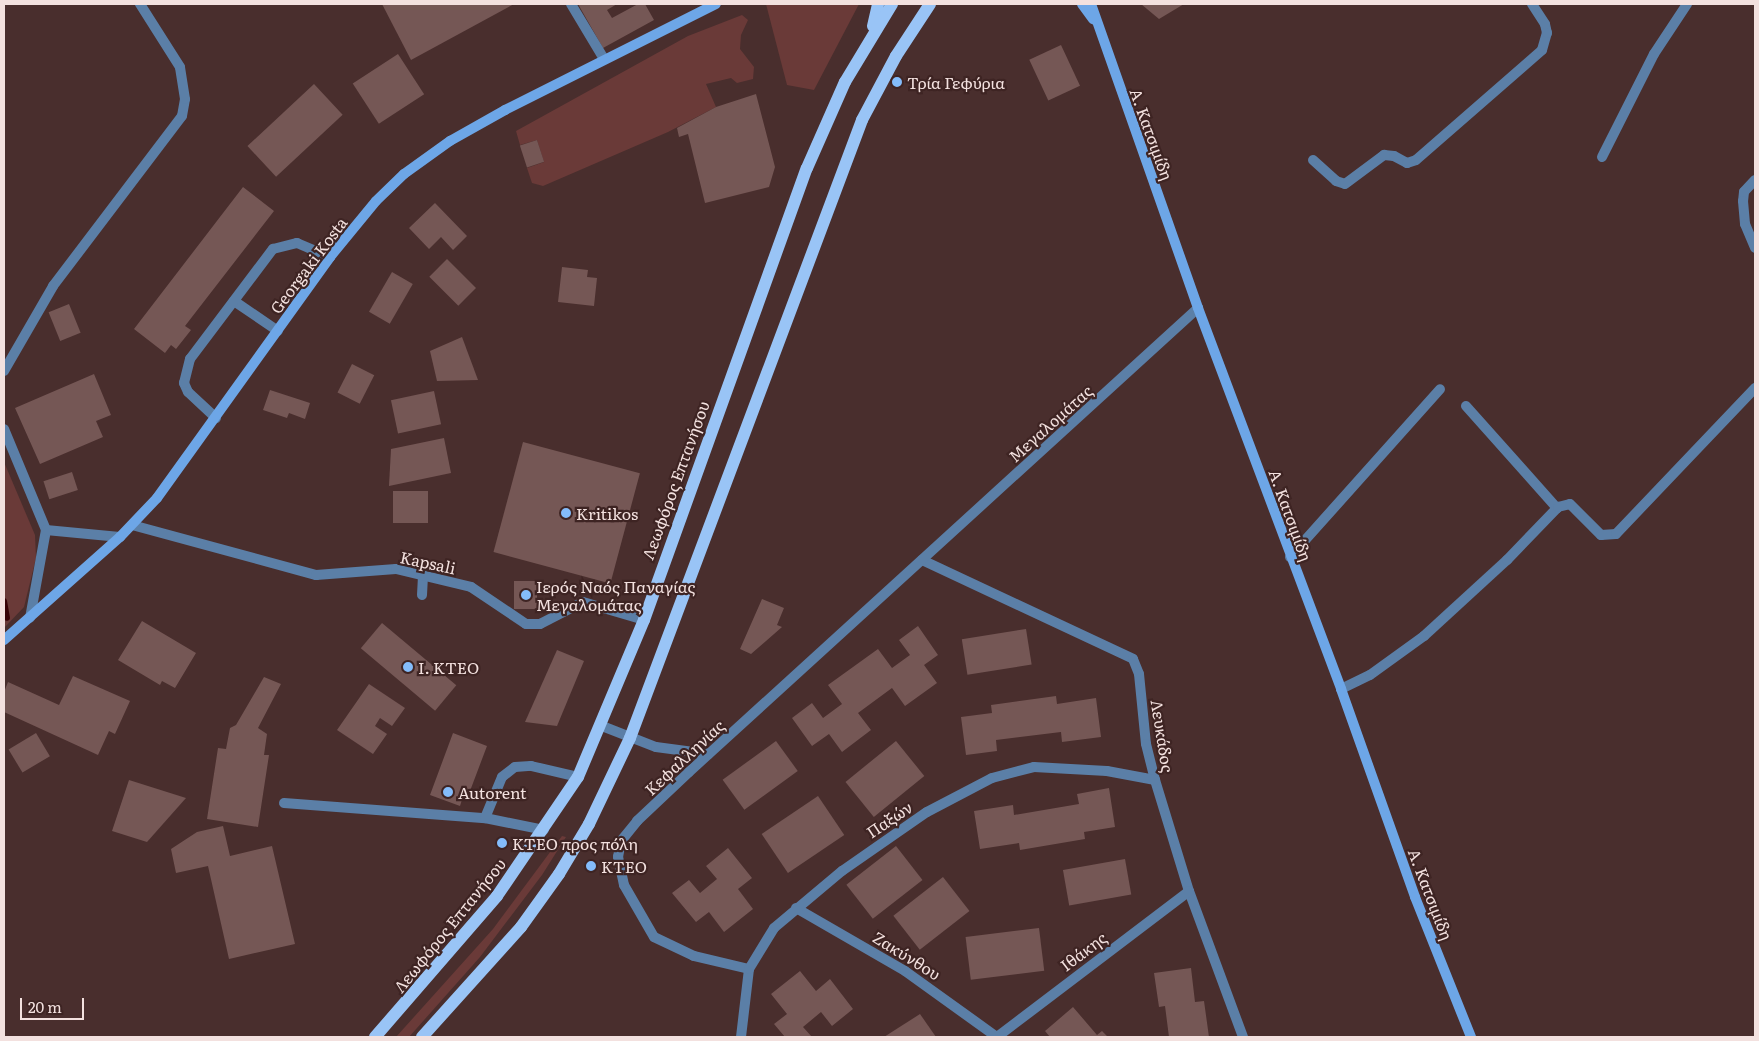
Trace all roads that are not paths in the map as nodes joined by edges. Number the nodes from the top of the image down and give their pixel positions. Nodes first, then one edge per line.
1 (140, 4) edge
2 (571, 4) edge
3 (716, 4) edge
4 (878, 4) edge
5 (892, 4) edge
6 (930, 4) edge
7 (1082, 4) edge
8 (1091, 4) edge
9 (1532, 4) edge
10 (1687, 4) edge
11 (1096, 23) junction
12 (865, 45) junction
13 (604, 59) junction
14 (1602, 157) dead end
15 (1313, 160) dead end
16 (1755, 180) edge
17 (1755, 248) edge
18 (330, 257) junction
19 (234, 301) junction
20 (1198, 308) junction
21 (278, 331) junction
22 (4, 371) edge
23 (1755, 388) edge
24 (1440, 389) dead end
25 (1466, 406) dead end
26 (216, 418) junction
27 (4, 429) edge
28 (1557, 508) junction
29 (132, 525) junction
30 (46, 530) junction
31 (120, 537) junction
32 (1290, 557) junction
33 (922, 560) junction
34 (423, 576) junction
35 (422, 595) dead end
36 (30, 618) junction
37 (644, 620) junction
38 (4, 640) edge
39 (1341, 689) junction
40 (602, 726) junction
41 (630, 738) junction
42 (709, 754) junction
43 (578, 777) junction
44 (1155, 780) junction
45 (284, 803) dead end
46 (485, 818) junction
47 (544, 830) junction
48 (1189, 891) junction
49 (796, 908) junction
50 (749, 969) junction
51 (375, 1037) edge
52 (422, 1037) edge
53 (741, 1037) edge
54 (997, 1037) edge
55 (1242, 1037) edge
56 (1471, 1037) edge

1 - 22 street
2 - 13 street
3 - 13 main road, Georgaki Kosta
4 - 12 main road
5 - 12 main road, Λεωφόρος Επτανήσου
6 - 41 main road
7 - 11 main road, Α. Κατσιμίδη
8 - 11 main road
9 - 15 street
10 - 14 street
11 - 20 main road, Α. Κατσιμίδη
12 - 37 main road, Λεωφόρος Επτανήσου
13 - 18 main road, Georgaki Kosta
16 - 17 street
18 - 19 street
18 - 21 main road, Georgaki Kosta
19 - 21 street
19 - 26 street
20 - 32 main road, Α. Κατσιμίδη
20 - 33 street, Μεγαλομάτας
21 - 26 main road, Georgaki Kosta
23 - 28 street
24 - 32 street
25 - 28 street
26 - 29 main road, Georgaki Kosta
27 - 30 street
28 - 39 street
29 - 31 main road, Georgaki Kosta
29 - 34 street, Kapsali
30 - 31 street
30 - 36 street
31 - 36 main road, Georgaki Kosta
32 - 39 main road, Α. Κατσιμίδη
33 - 42 street, Κεφαλληνίας
33 - 44 street, Λευκάδος
34 - 35 street
34 - 37 street, Kapsali
36 - 38 main road, Georgaki Kosta
37 - 40 main road, Λεωφόρος Επτανήσου
39 - 56 main road, Α. Κατσιμίδη
40 - 41 street
40 - 43 main road, Λεωφόρος Επτανήσου
41 - 42 street
41 - 52 main road
42 - 50 street, Κεφαλληνίας
43 - 46 street
43 - 47 main road, Λεωφόρος Επτανήσου
44 - 48 street, Λευκάδος
44 - 49 street, Παξών
45 - 46 street
46 - 47 street
47 - 51 main road, Λεωφόρος Επτανήσου
48 - 54 street, Ιθάκης
48 - 55 street, Λευκάδος
49 - 50 street, Παξών
49 - 54 street, Ζακύνθου
50 - 53 street, Παξών

